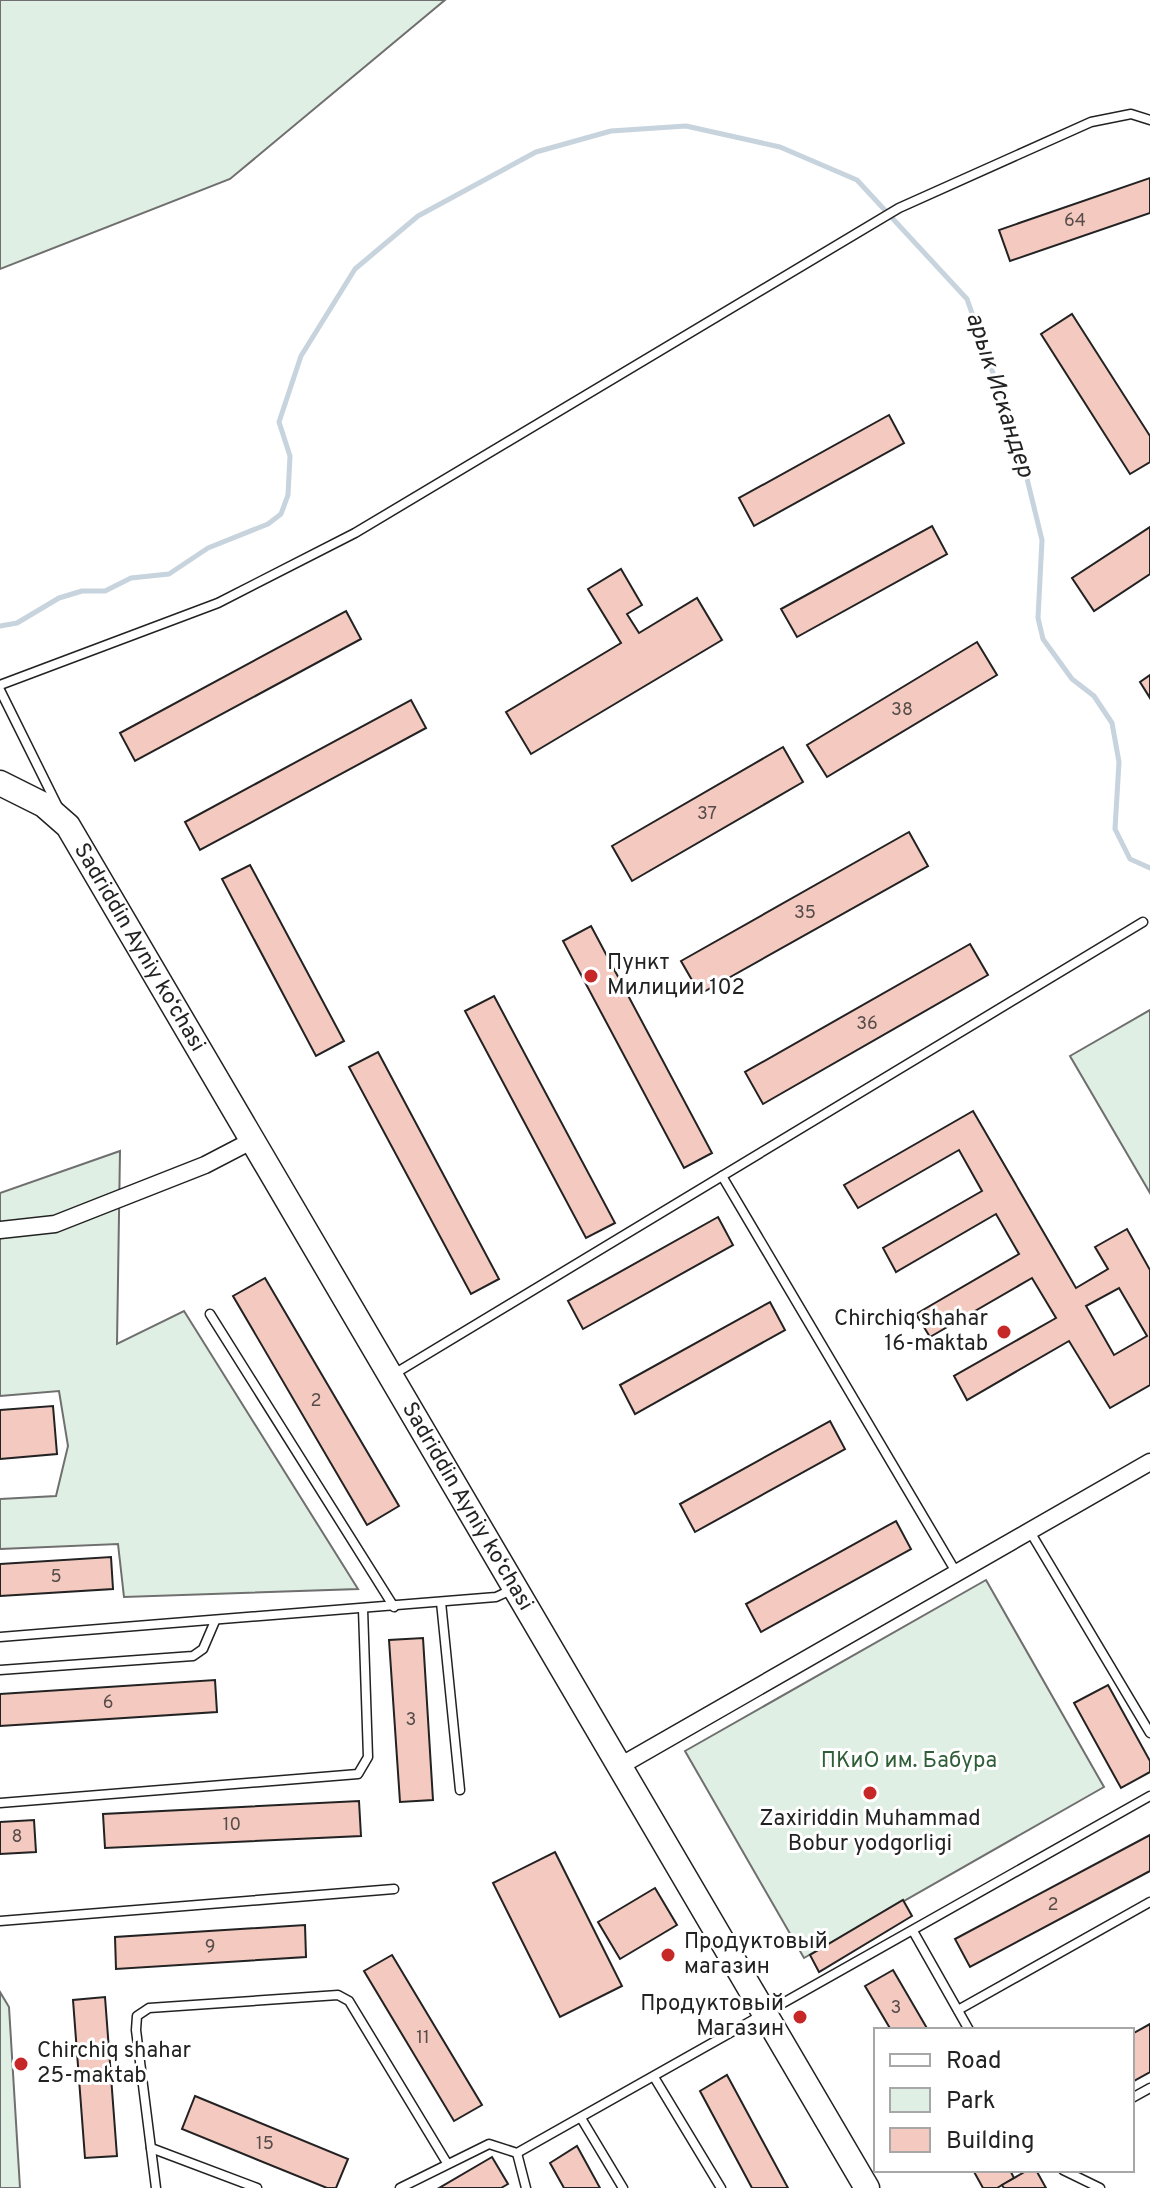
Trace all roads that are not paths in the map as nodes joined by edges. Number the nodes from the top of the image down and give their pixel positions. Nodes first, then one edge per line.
1 (1150, 120) edge
2 (0, 687) edge
3 (0, 783) edge
4 (68, 826) junction
5 (1143, 922) dead end
6 (253, 1140) junction
7 (722, 1176) junction
8 (0, 1230) edge
9 (210, 1314) dead end
10 (392, 1375) junction
11 (1150, 1462) edge
12 (1028, 1530) junction
13 (956, 1572) junction
14 (516, 1587) junction
15 (441, 1602) junction
16 (394, 1607) junction
17 (363, 1609) junction
18 (215, 1621) junction
19 (0, 1637) edge
20 (0, 1670) edge
21 (1150, 1733) edge
22 (620, 1766) junction
23 (460, 1790) dead end
24 (1150, 1796) edge
25 (0, 1803) edge
26 (394, 1889) dead end
27 (1150, 1902) edge
28 (0, 1921) edge
29 (913, 1931) junction
30 (958, 2010) junction
31 (767, 2014) junction
32 (968, 2028) edge
33 (654, 2077) junction
34 (581, 2118) junction
35 (151, 2148) junction
36 (517, 2153) junction
37 (447, 2163) junction
38 (1067, 2172) edge
39 (156, 2188) edge
40 (257, 2188) edge
41 (400, 2188) edge
42 (526, 2188) edge
43 (623, 2188) edge
44 (721, 2188) edge
45 (867, 2188) edge
46 (1100, 2188) edge

1 - 2 lane
2 - 4 lane
3 - 4 street
4 - 6 street, Sadriddin Ayniy ko‘chasi
5 - 7 lane
6 - 8 street
6 - 10 street, Sadriddin Ayniy ko‘chasi
7 - 10 lane
7 - 13 lane
9 - 16 lane
10 - 14 street, Sadriddin Ayniy ko‘chasi
11 - 12 street
12 - 13 street
12 - 21 lane
13 - 22 street
14 - 15 lane
14 - 22 street, Sadriddin Ayniy ko‘chasi
15 - 16 lane
15 - 23 lane
16 - 17 lane
17 - 18 lane
17 - 25 lane
18 - 19 lane
18 - 20 lane
22 - 31 street, Sadriddin Ayniy ko‘chasi
24 - 29 lane
26 - 28 lane
27 - 30 lane
29 - 30 lane
29 - 31 lane
30 - 32 lane
31 - 33 lane
31 - 45 street, Sadriddin Ayniy ko‘chasi
33 - 34 lane
33 - 44 lane
34 - 36 lane
34 - 43 lane
35 - 37 lane
35 - 39 lane
35 - 40 lane
36 - 37 lane
36 - 42 lane
37 - 41 lane
38 - 46 lane

